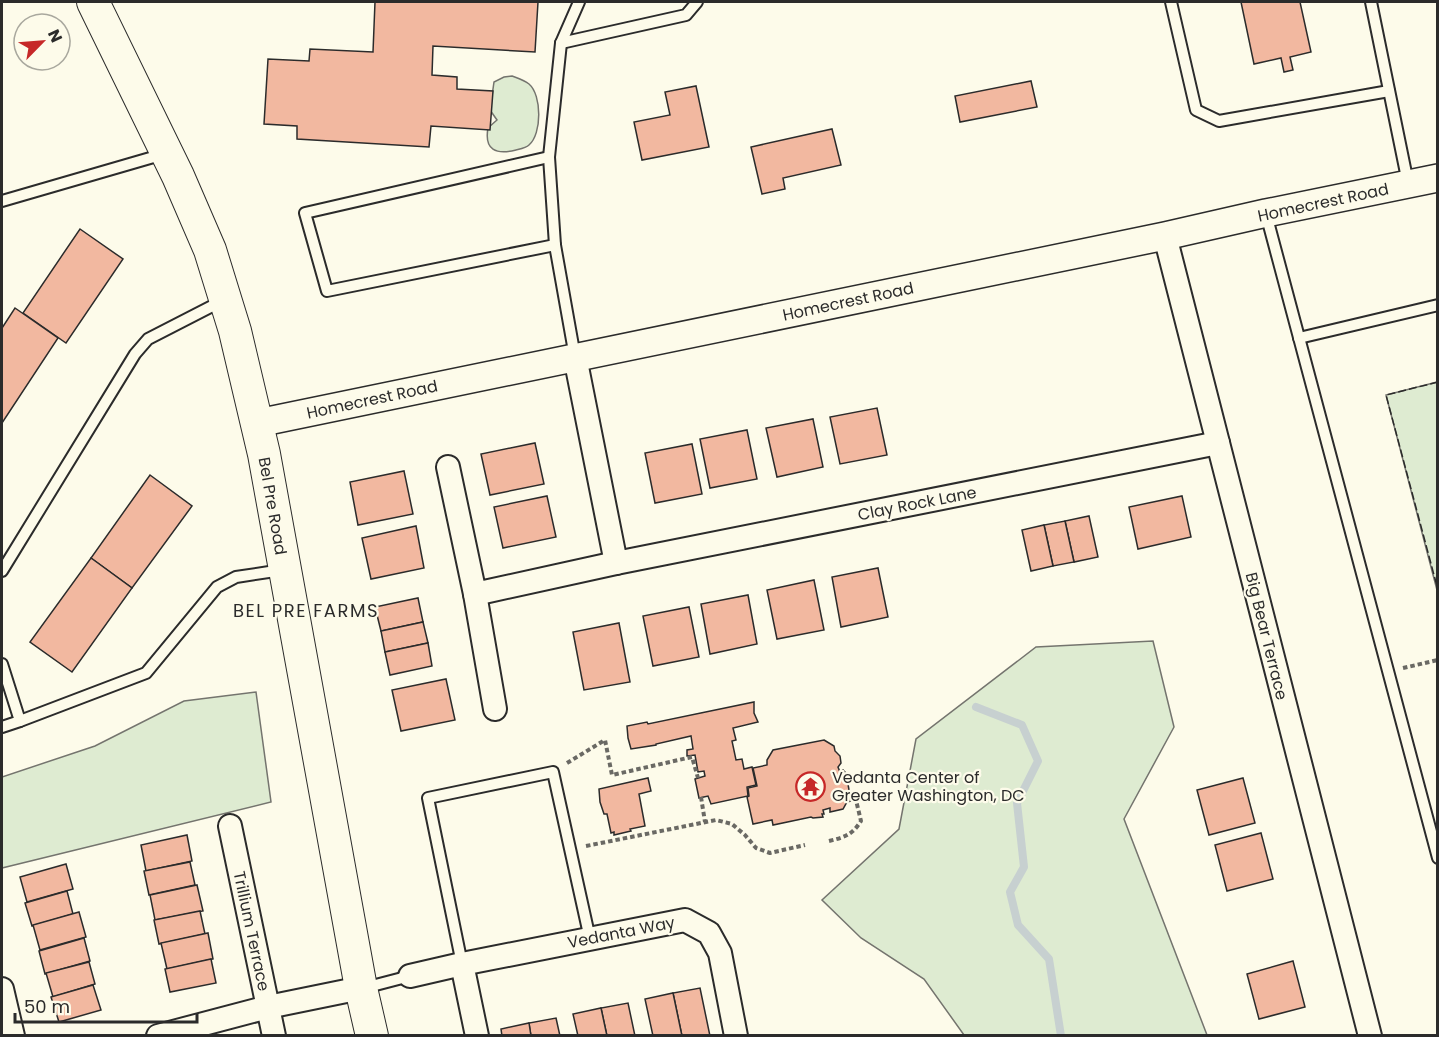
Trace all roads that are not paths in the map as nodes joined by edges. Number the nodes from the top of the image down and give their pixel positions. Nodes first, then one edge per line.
1 (93, 2) edge
2 (579, 2) edge
3 (696, 2) edge
4 (1171, 2) edge
5 (1371, 2) edge
6 (561, 43) junction
7 (1389, 91) junction
8 (167, 153) junction
9 (549, 157) junction
10 (1437, 178) edge
11 (1408, 184) junction
12 (2, 201) edge
13 (1266, 213) junction
14 (1165, 236) junction
15 (555, 245) junction
16 (225, 300) junction
17 (1437, 305) edge
18 (1299, 338) junction
19 (575, 357) junction
20 (258, 423) junction
21 (1218, 443) junction
22 (448, 467) dead end
23 (616, 563) junction
24 (285, 570) junction
25 (2, 571) edge
26 (475, 594) junction
27 (2, 664) edge
28 (495, 709) dead end
29 (20, 722) junction
30 (2, 727) edge
31 (230, 826) dead end
32 (1437, 858) edge
33 (590, 939) junction
34 (462, 964) junction
35 (410, 976) joint
36 (362, 988) junction
37 (2, 989) edge
38 (267, 1007) junction
39 (14, 1035) edge
40 (158, 1035) edge
41 (274, 1035) edge
42 (372, 1035) edge
43 (477, 1035) edge
44 (736, 1035) edge
45 (1370, 1035) edge

1 - 8 main road, Bel Pre Road
2 - 6 lane
3 - 6 lane
4 - 7 lane
5 - 7 lane
6 - 9 lane
7 - 11 lane
8 - 12 lane
8 - 16 main road, Bel Pre Road
9 - 15 lane
9 - 15 lane
10 - 11 street, Homecrest Road
11 - 13 street, Homecrest Road
13 - 14 street, Homecrest Road
13 - 18 lane
14 - 19 street, Homecrest Road
14 - 21 street, Big Bear Terrace
15 - 19 lane
16 - 20 main road, Bel Pre Road
16 - 25 lane
17 - 18 lane
18 - 32 lane
19 - 20 street, Homecrest Road
19 - 23 street
20 - 24 main road, Bel Pre Road
21 - 23 street, Clay Rock Lane
21 - 45 street, Big Bear Terrace
22 - 26 street
23 - 26 street, Clay Rock Lane
24 - 29 lane
24 - 36 main road, Bel Pre Road
26 - 28 street
27 - 29 lane
29 - 30 lane
31 - 38 street, Trillium Terrace
33 - 34 street, Vedanta Way
33 - 34 lane
33 - 44 street, Vedanta Way
34 - 35 street, Vedanta Way
34 - 43 street
35 - 36 lane
36 - 38 street
36 - 42 main road, Bel Pre Road
37 - 39 street
38 - 40 street
38 - 41 street, Trillium Terrace

